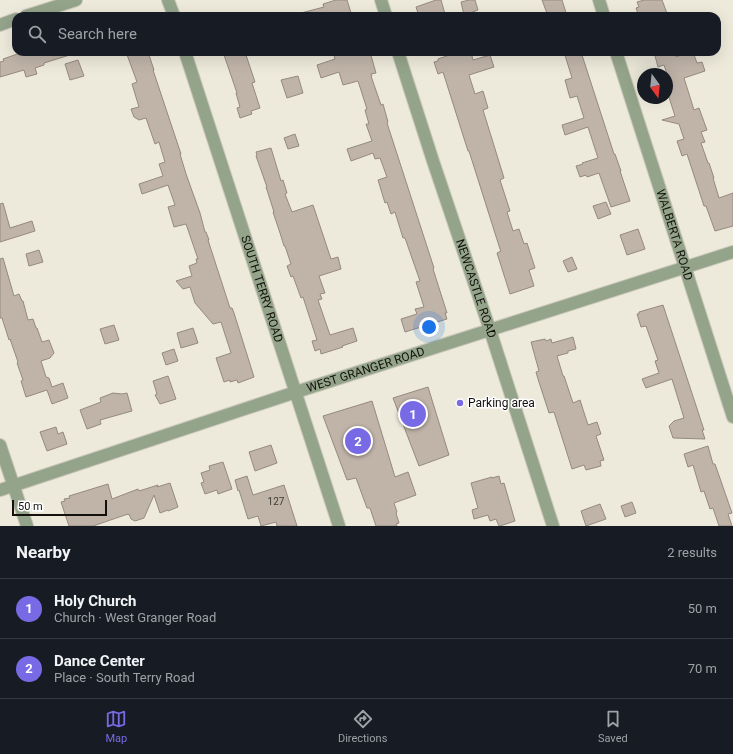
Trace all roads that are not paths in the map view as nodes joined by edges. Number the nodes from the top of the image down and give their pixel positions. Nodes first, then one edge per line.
1 (76, 0) edge
2 (168, 0) edge
3 (381, 0) edge
4 (599, 0) edge
5 (38, 12) edge
6 (172, 12) edge
7 (385, 12) edge
8 (603, 12) edge
9 (12, 20) edge
10 (0, 25) edge
11 (186, 56) edge
12 (399, 56) edge
13 (617, 56) edge
14 (733, 252) edge
15 (685, 268) junction
16 (490, 330) junction
17 (296, 392) junction
18 (733, 417) edge
19 (0, 445) edge
20 (13, 485) junction
21 (0, 490) edge
22 (26, 526) edge
23 (339, 526) edge
24 (553, 526) edge

1 - 5 street
2 - 6 street
3 - 7 street
4 - 8 street
9 - 10 street
11 - 17 street, SOUTH TERRY ROAD
12 - 16 street, NEWCASTLE ROAD
13 - 15 street, WALBERTA ROAD
14 - 15 street, WEST GRANGER ROAD
15 - 16 street, WEST GRANGER ROAD
15 - 18 street, WALBERTA ROAD
16 - 17 street, WEST GRANGER ROAD
16 - 24 street, NEWCASTLE ROAD
17 - 20 street, WEST GRANGER ROAD
17 - 23 street, SOUTH TERRY ROAD
19 - 20 street
20 - 21 street, WEST GRANGER ROAD
20 - 22 street

